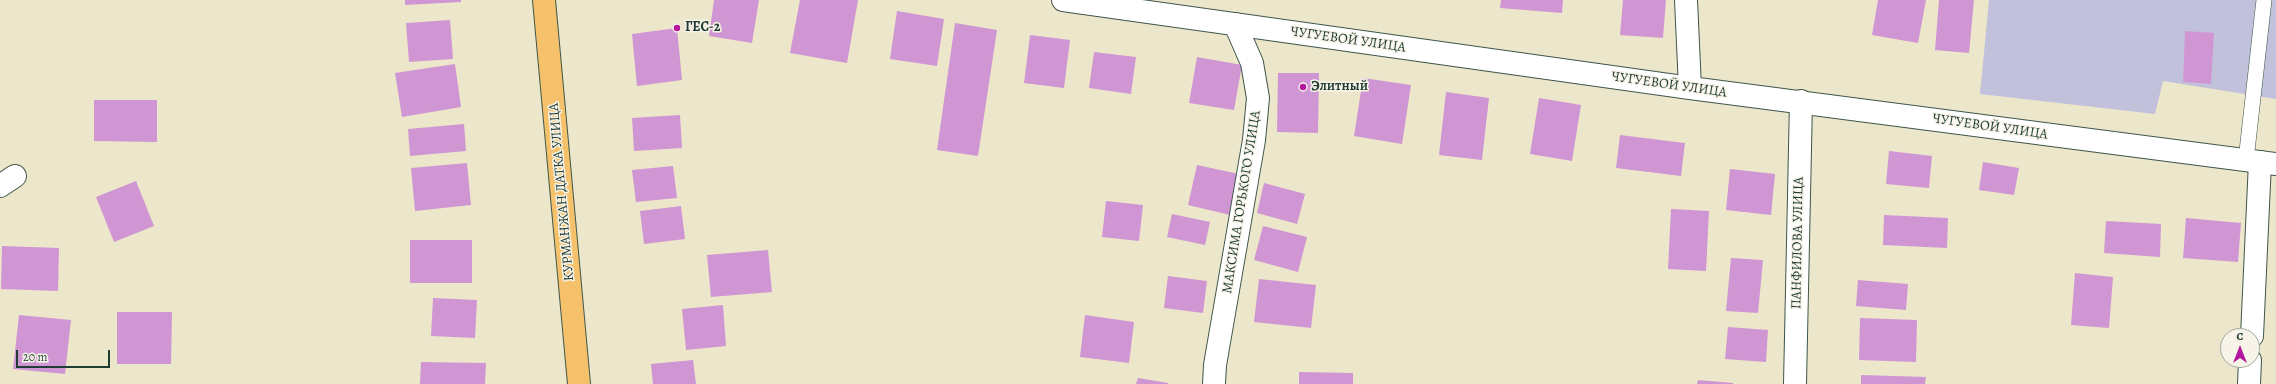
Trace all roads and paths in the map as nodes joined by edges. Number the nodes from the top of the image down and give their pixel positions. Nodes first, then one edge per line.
1 (544, 0) edge
2 (1063, 0) edge
3 (1686, 0) edge
4 (2264, 0) edge
5 (1235, 24) junction
6 (1690, 88) junction
7 (1801, 101) junction
8 (2261, 162) edge
9 (2252, 328) edge
10 (2250, 368) edge
11 (579, 384) edge
12 (1214, 384) edge
13 (1795, 384) edge
14 (2249, 384) edge

1 - 11 main road, КУРМАНЖАН ДАТКА УЛИЦА
2 - 5 street, ЧУГУЕВОЙ УЛИЦА
3 - 6 street
4 - 8 lane
5 - 6 street, ЧУГУЕВОЙ УЛИЦА
5 - 12 street, МАКСИМА ГОРЬКОГО УЛИЦА
6 - 7 street, ЧУГУЕВОЙ УЛИЦА
7 - 8 street, ЧУГУЕВОЙ УЛИЦА
7 - 13 street, ПАНФИЛОВА УЛИЦА
8 - 9 street
10 - 14 street

